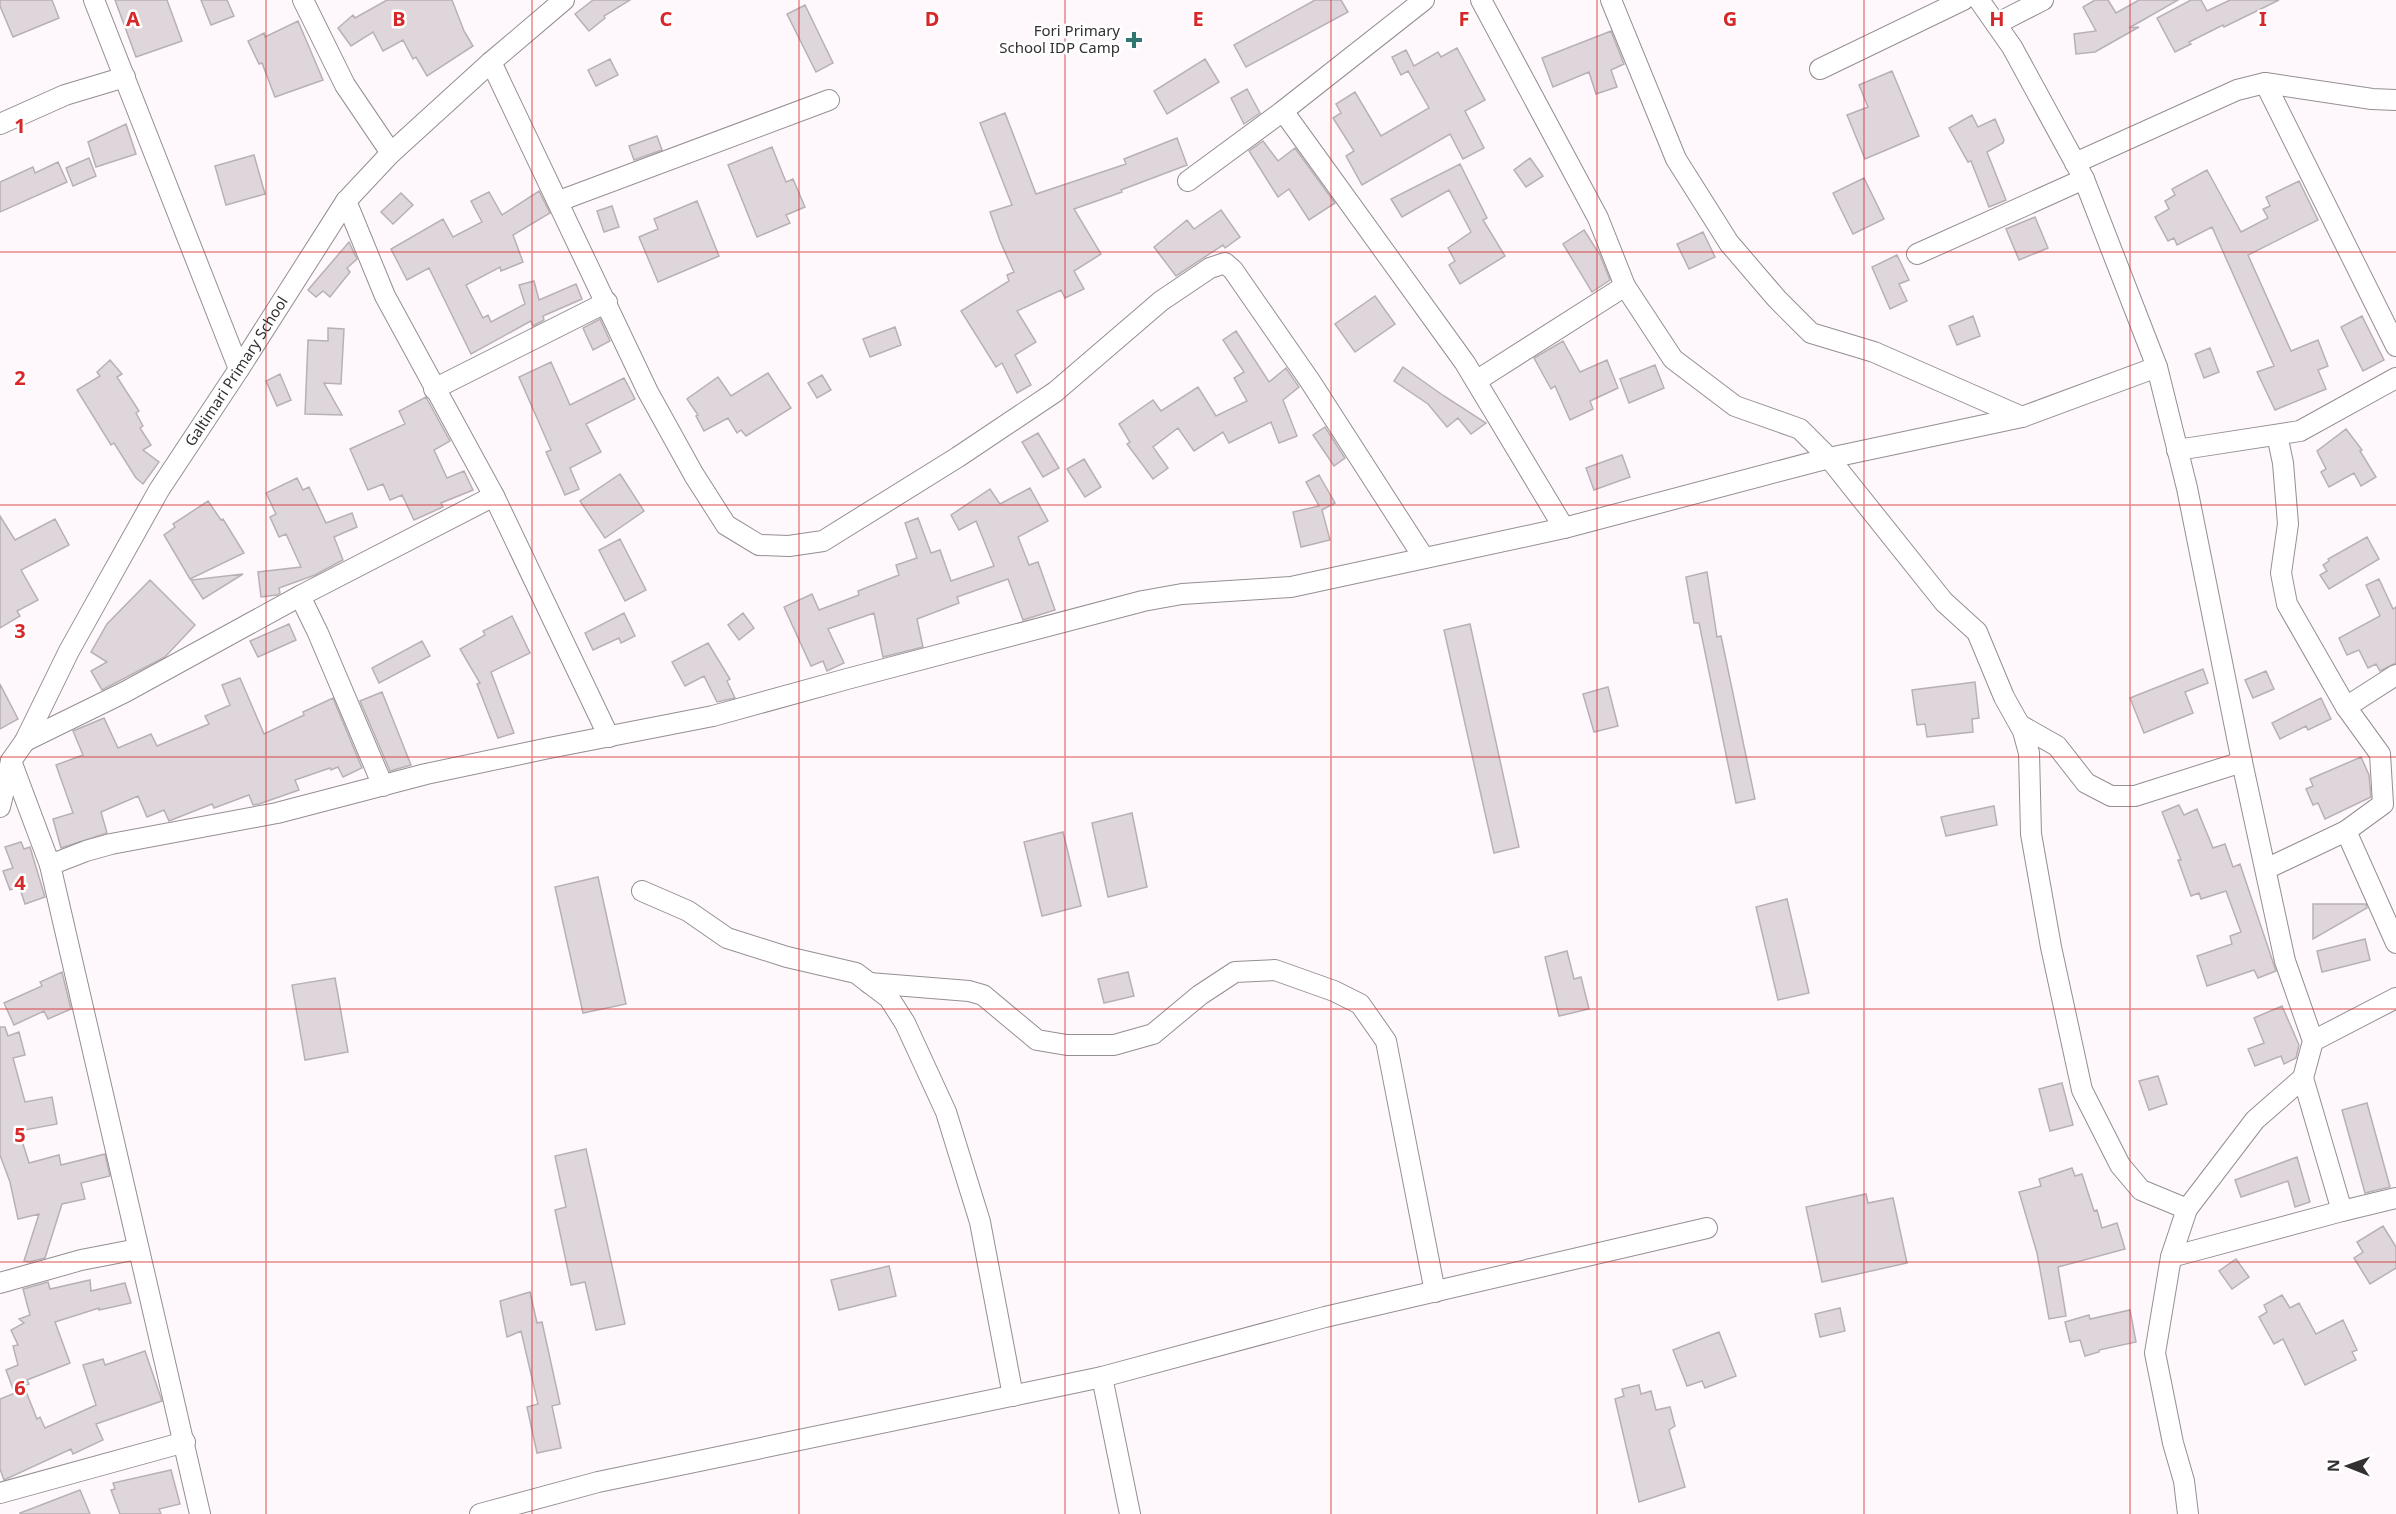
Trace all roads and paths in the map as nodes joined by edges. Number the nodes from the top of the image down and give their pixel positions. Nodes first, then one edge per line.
1 (94, 0) edge
2 (303, 0) edge
3 (564, 0) edge
4 (1424, 0) edge
5 (1481, 0) edge
6 (1611, 0) edge
7 (1963, 0) edge
8 (1979, 0) edge
9 (2043, 0) edge
10 (1996, 24) junction
11 (491, 62) junction
12 (1820, 69) dead end
13 (125, 77) junction
14 (2265, 83) junction
15 (829, 100) dead end
16 (2396, 100) edge
17 (1283, 111) junction
18 (0, 124) edge
19 (391, 153) junction
20 (2080, 171) junction
21 (1188, 181) dead end
22 (346, 201) junction
23 (559, 201) junction
24 (1917, 254) dead end
25 (1625, 286) junction
26 (606, 302) junction
27 (2396, 346) edge
28 (2157, 367) junction
29 (239, 369) junction
30 (2396, 378) edge
31 (1476, 381) junction
32 (434, 388) junction
33 (2022, 417) junction
34 (2277, 435) junction
35 (2177, 450) junction
36 (1829, 458) junction
37 (494, 496) junction
38 (1564, 528) junction
39 (1424, 558) junction
40 (300, 596) junction
41 (2396, 675) edge
42 (2346, 707) junction
43 (2020, 725) junction
44 (609, 736) junction
45 (25, 741) junction
46 (11, 761) junction
47 (2242, 762) junction
48 (383, 786) junction
49 (1, 797) edge
50 (2346, 831) junction
51 (50, 866) junction
52 (2266, 868) junction
53 (642, 891) dead end
54 (2396, 943) edge
55 (869, 983) junction
56 (2396, 998) edge
57 (2313, 1041) junction
58 (2303, 1078) junction
59 (2396, 1198) edge
60 (2187, 1209) junction
61 (2342, 1211) junction
62 (1707, 1228) dead end
63 (138, 1249) junction
64 (2171, 1257) junction
65 (0, 1283) edge
66 (1435, 1292) junction
67 (1102, 1377) junction
68 (1013, 1396) junction
69 (185, 1442) junction
70 (0, 1493) edge
71 (506, 1510) edge
72 (200, 1514) edge
73 (480, 1514) edge
74 (1130, 1514) edge
75 (2188, 1514) edge

1 - 13 street
2 - 19 street
3 - 11 street, Galtimari Primary School
4 - 17 street
5 - 25 street
6 - 33 street
7 - 12 street
8 - 10 street
9 - 10 street
10 - 20 street
11 - 19 street, Galtimari Primary School
11 - 23 street
13 - 18 street
13 - 29 street
14 - 16 street
14 - 20 street
14 - 27 street
15 - 23 street
17 - 21 street
17 - 31 street
19 - 22 street, Galtimari Primary School
20 - 24 street
20 - 28 street
22 - 29 street, Galtimari Primary School
22 - 32 street
23 - 26 street
25 - 31 street
25 - 36 street
26 - 32 street
26 - 39 street
28 - 33 street
28 - 35 street
29 - 45 street, Galtimari Primary School
30 - 34 street
31 - 38 street
32 - 37 street
33 - 36 street
34 - 35 street
34 - 42 street
35 - 47 street
36 - 38 street
36 - 43 street
37 - 40 street
37 - 44 street
38 - 39 street
39 - 44 street
40 - 45 street
40 - 48 street
41 - 42 street
42 - 50 street
43 - 47 street
43 - 60 street
44 - 48 street
45 - 46 street, Galtimari Primary School
46 - 49 street, Galtimari Primary School
46 - 51 street
47 - 52 street
48 - 51 street
50 - 52 street
50 - 54 street
51 - 63 street
52 - 57 street
53 - 55 street
55 - 66 street
55 - 68 street
56 - 57 street
57 - 58 street
58 - 60 street
58 - 61 street
59 - 61 street
60 - 64 street
61 - 64 street
62 - 66 street
63 - 65 street
63 - 69 street
64 - 75 street
66 - 67 street
67 - 68 street
67 - 74 street
68 - 71 street
69 - 70 street
69 - 72 street
71 - 73 street

